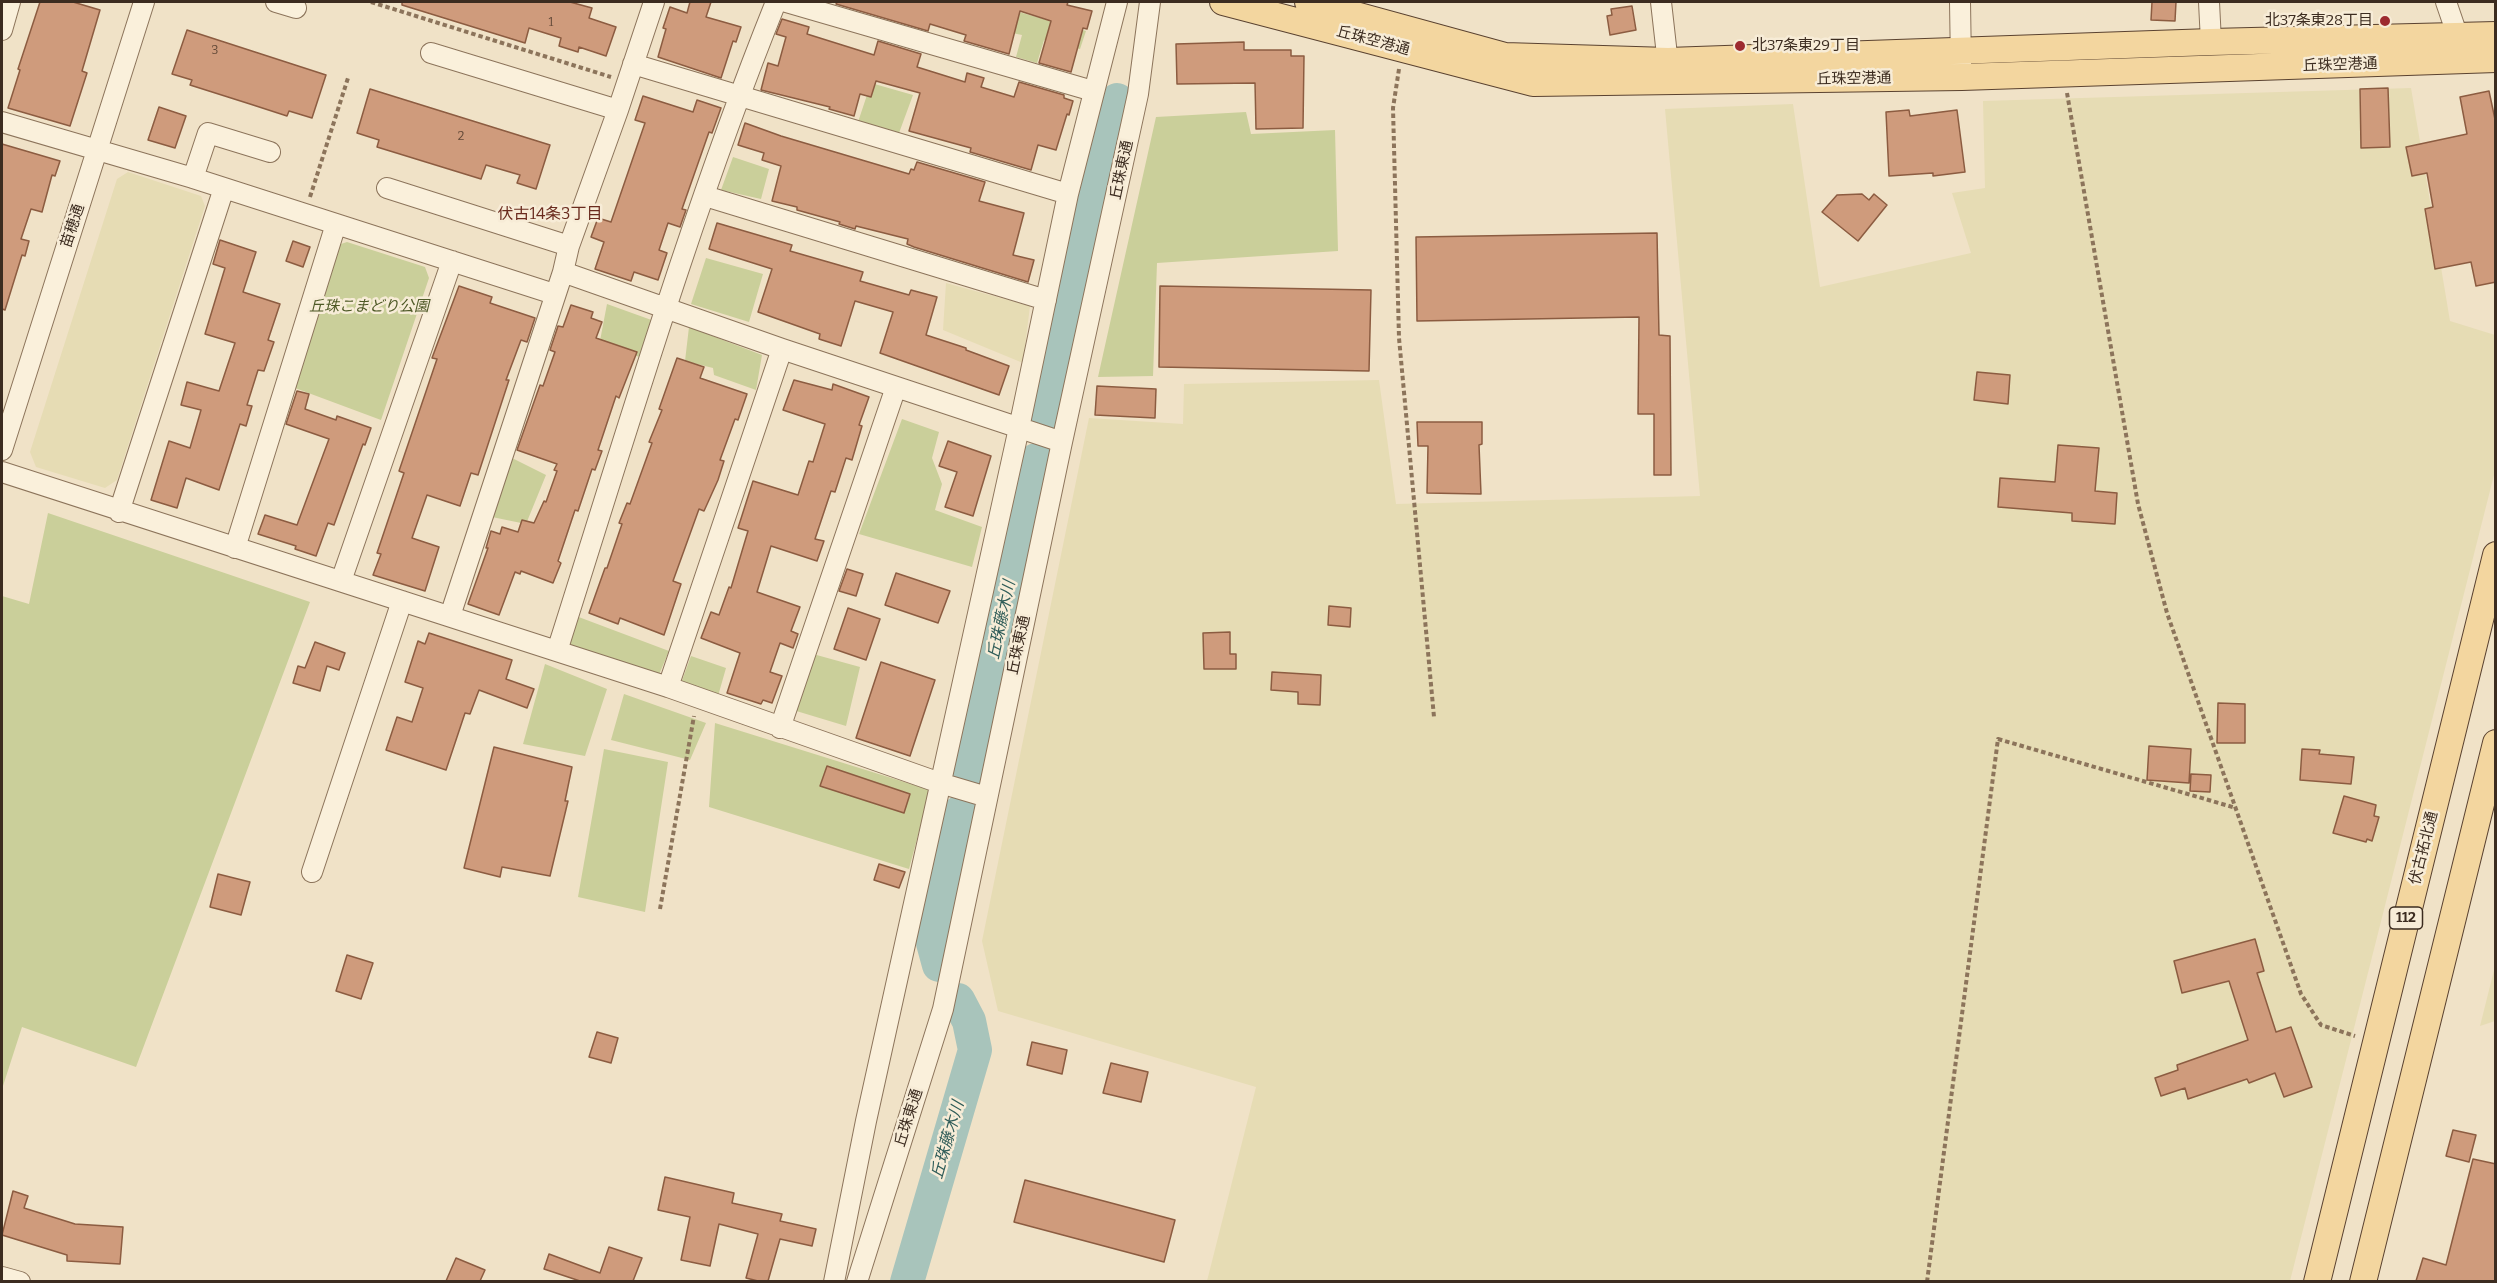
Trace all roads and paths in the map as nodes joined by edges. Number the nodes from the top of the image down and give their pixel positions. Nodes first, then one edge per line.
1 (144, 2) edge
2 (276, 2) edge
3 (372, 2) edge
4 (654, 2) edge
5 (776, 2) edge
6 (786, 2) edge
7 (1117, 2) edge
8 (1150, 2) edge
9 (1222, 2) edge
10 (1308, 2) edge
11 (1661, 2) edge
12 (1960, 2) edge
13 (2209, 2) edge
14 (2446, 2) edge
15 (7, 5) edge
16 (296, 8) dead end
17 (2, 30) edge
18 (2496, 35) edge
19 (2458, 37) junction
20 (2211, 42) junction
21 (1402, 49) junction
22 (1961, 51) junction
23 (431, 53) dead end
24 (2496, 59) edge
25 (633, 64) junction
26 (1669, 71) junction
27 (2063, 74) junction
28 (1962, 77) junction
29 (348, 78) dead end
30 (614, 78) dead end
31 (1093, 91) junction
32 (738, 95) junction
33 (618, 110) junction
34 (2, 122) edge
35 (96, 151) junction
36 (270, 152) dead end
37 (193, 178) junction
38 (387, 188) dead end
39 (224, 189) junction
40 (1068, 194) junction
41 (705, 196) junction
42 (308, 204) dead end
43 (336, 224) junction
44 (569, 246) junction
45 (452, 261) junction
46 (562, 272) junction
47 (554, 294) junction
48 (1046, 300) junction
49 (666, 308) junction
50 (782, 349) junction
51 (896, 387) junction
52 (1019, 428) junction
53 (1062, 442) junction
54 (2, 450) edge
55 (2, 472) edge
56 (119, 512) junction
57 (235, 548) junction
58 (2496, 555) edge
59 (341, 581) junction
60 (402, 601) junction
61 (450, 616) junction
62 (557, 651) junction
63 (668, 687) junction
64 (697, 698) junction
65 (1434, 717) dead end
66 (780, 728) junction
67 (2496, 742) edge
68 (940, 783) junction
69 (987, 797) junction
70 (2236, 808) junction
71 (312, 872) dead end
72 (660, 909) dead end
73 (2376, 1042) junction
74 (2, 1277) edge
75 (20, 1281) edge
76 (834, 1281) edge
77 (857, 1281) edge
78 (1927, 1281) edge
79 (2317, 1281) edge
80 (2363, 1281) edge

1 - 35 street, 苗穂通
2 - 16 street
3 - 30 path
4 - 25 street
5 - 32 street
6 - 31 street
7 - 31 street
8 - 53 street, 丘珠東通
9 - 21 main road, 丘珠空港通
10 - 26 main road, 丘珠空港通
11 - 26 street
12 - 22 street
13 - 20 street
14 - 19 street
15 - 17 street
18 - 19 main road, 丘珠空港通
19 - 20 main road, 丘珠空港通
20 - 22 main road, 丘珠空港通
21 - 26 main road, 丘珠空港通
21 - 65 path
22 - 26 main road, 丘珠空港通
22 - 28 street
23 - 33 street
24 - 27 main road, 丘珠空港通
25 - 32 street
25 - 33 street
26 - 28 main road, 丘珠空港通
27 - 28 main road, 丘珠空港通
27 - 70 path
29 - 42 path
31 - 40 street
32 - 40 street
32 - 41 street
33 - 44 street
34 - 35 street
35 - 37 street
35 - 54 street, 苗穂通
36 - 37 street
37 - 39 street
38 - 44 street
39 - 43 street
39 - 56 street
40 - 48 street
41 - 48 street
41 - 49 street
43 - 45 street
43 - 57 street
44 - 46 street
45 - 47 street
45 - 59 street
46 - 47 street
46 - 49 street
47 - 61 street
48 - 52 street
49 - 50 street
49 - 62 street
50 - 51 street
50 - 63 street
51 - 52 street
51 - 66 street
52 - 53 street
52 - 68 street
53 - 69 street, 丘珠東通
55 - 56 street
56 - 57 street
57 - 59 street
58 - 73 main road, 伏古拓北通 / 112
59 - 60 street
60 - 61 street
60 - 71 street
61 - 62 street
62 - 63 street
63 - 64 street
64 - 66 street
64 - 72 path
66 - 68 street
67 - 80 main road
68 - 69 street
68 - 76 street
69 - 77 street, 丘珠東通
70 - 73 path
70 - 78 path
73 - 79 main road, 伏古拓北通 / 112
74 - 75 street

